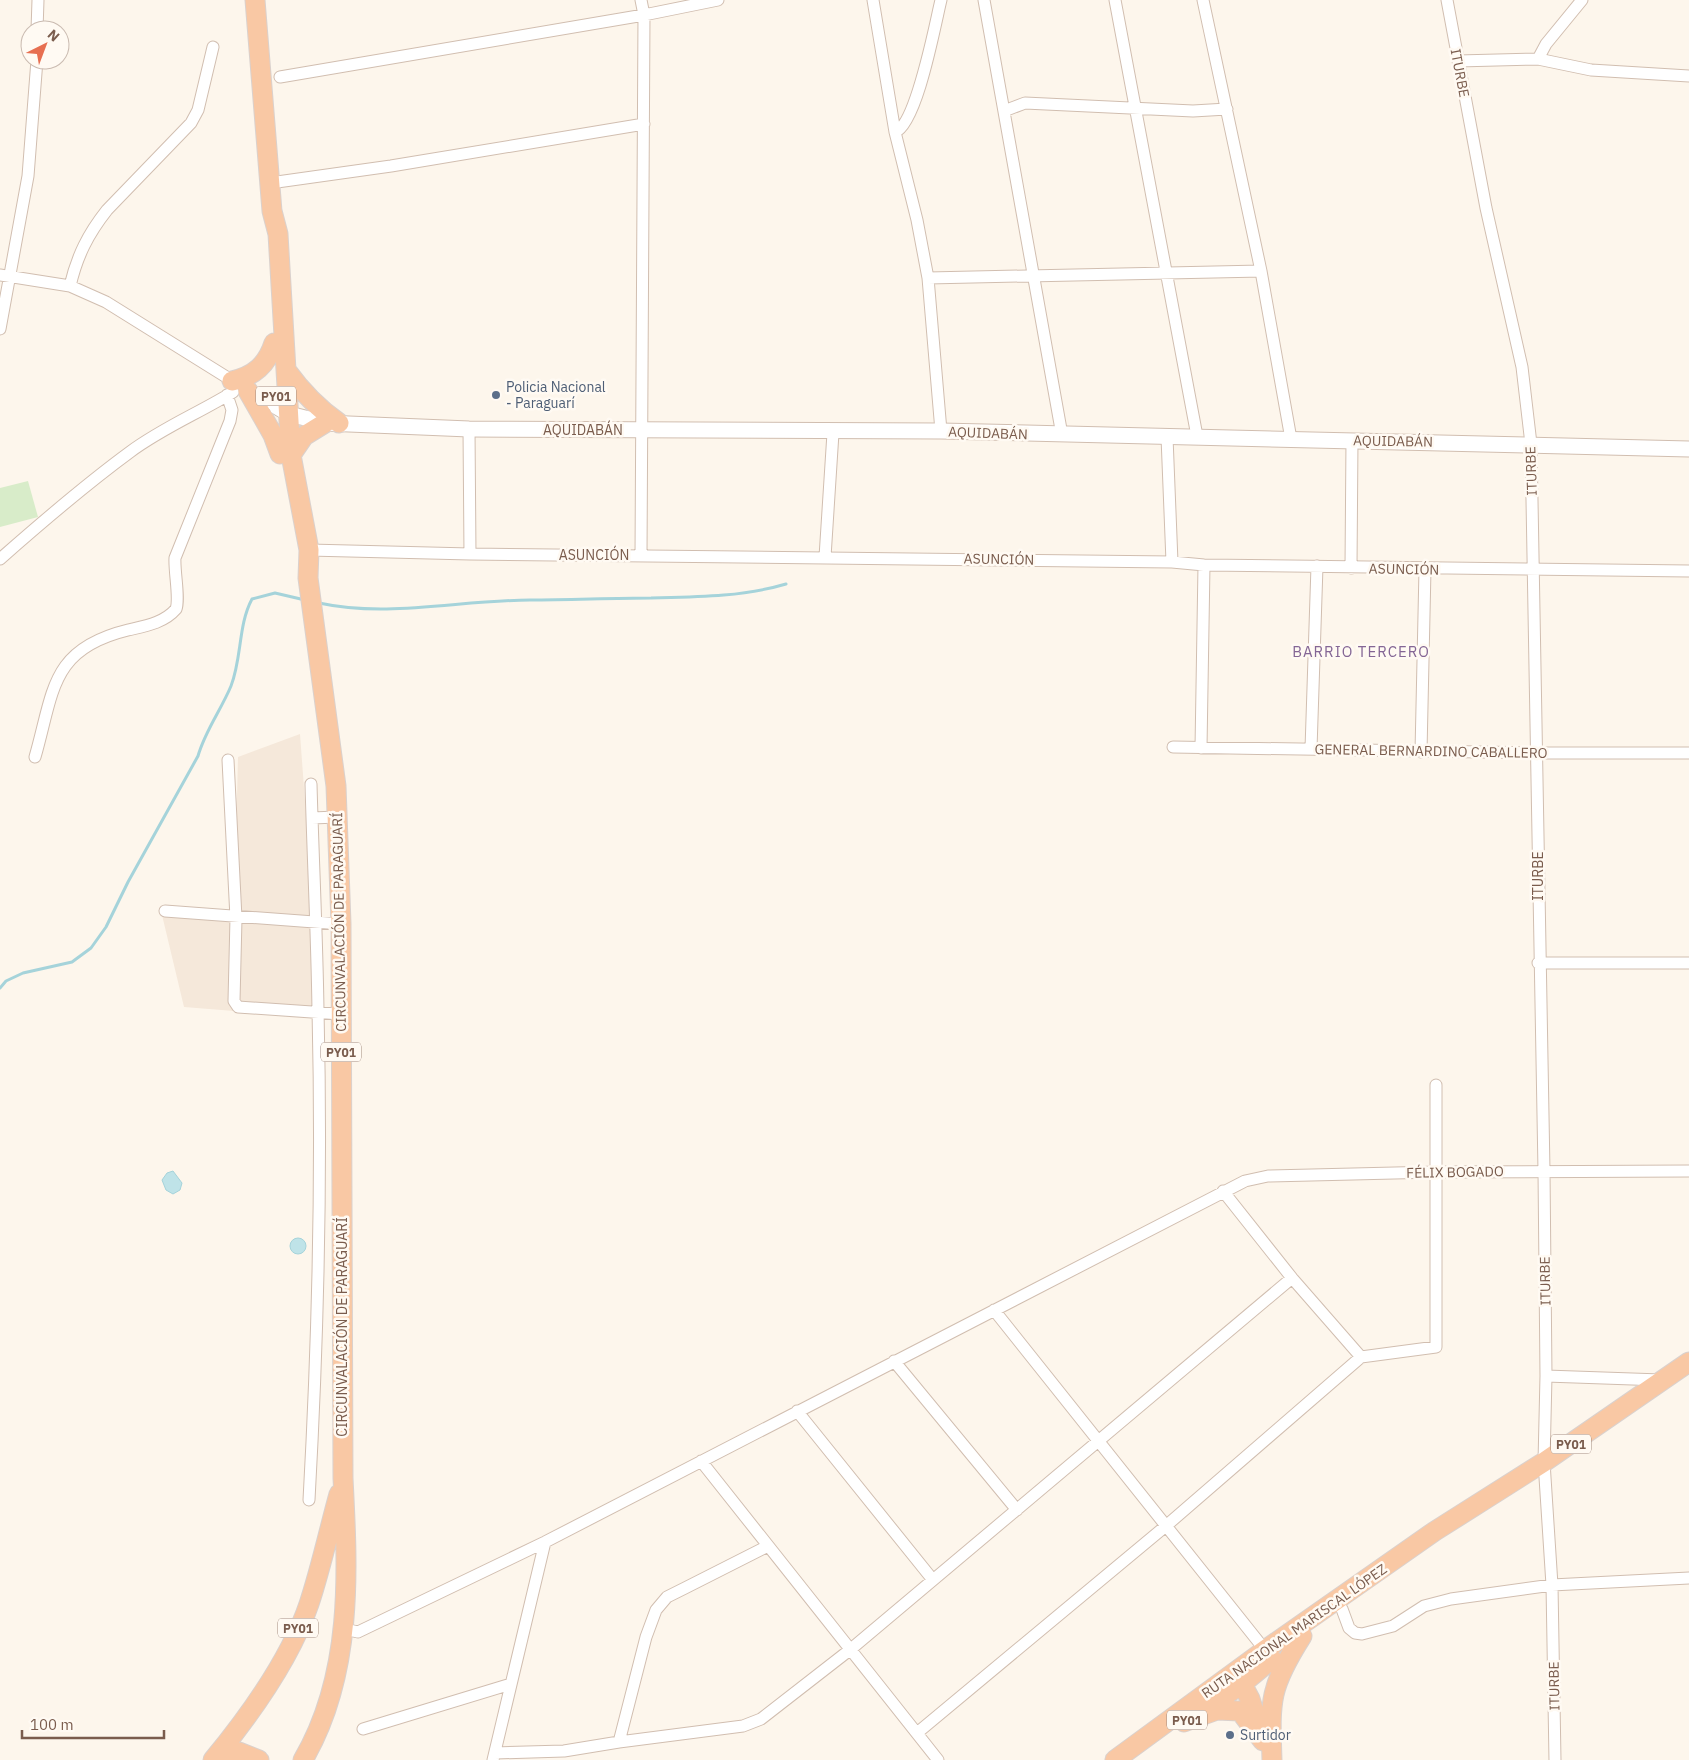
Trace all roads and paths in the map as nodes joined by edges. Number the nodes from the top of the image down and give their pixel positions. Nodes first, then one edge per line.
1 (38, 0) edge
2 (255, 0) edge
3 (641, 0) edge
4 (718, 0) edge
5 (873, 0) edge
6 (941, 0) edge
7 (984, 0) edge
8 (1115, 0) edge
9 (1203, 0) edge
10 (1447, 0) edge
11 (1582, 0) edge
12 (644, 16) junction
13 (37, 20) edge
14 (213, 47) dead end
15 (1538, 59) junction
16 (1458, 61) junction
17 (35, 70) edge
18 (1689, 76) edge
19 (280, 77) dead end
20 (1136, 108) junction
21 (1227, 109) junction
22 (1004, 111) junction
23 (644, 124) junction
24 (896, 132) junction
25 (270, 182) junction
26 (272, 211) junction
27 (1262, 271) junction
28 (1166, 273) junction
29 (6, 275) edge
30 (1033, 276) junction
31 (928, 278) junction
32 (70, 286) junction
33 (0, 329) edge
34 (274, 343) junction
35 (286, 370) junction
36 (237, 388) junction
37 (283, 411) junction
38 (332, 423) junction
39 (469, 429) junction
40 (642, 430) junction
41 (941, 431) junction
42 (833, 433) junction
43 (1062, 435) junction
44 (1167, 436) junction
45 (1197, 436) junction
46 (1291, 439) junction
47 (1352, 440) junction
48 (1531, 444) junction
49 (1689, 449) edge
50 (286, 455) junction
51 (309, 550) junction
52 (470, 554) junction
53 (641, 556) junction
54 (825, 557) junction
55 (0, 559) edge
56 (1172, 562) junction
57 (1204, 565) junction
58 (1317, 566) junction
59 (1351, 568) junction
60 (1425, 569) junction
61 (1534, 571) junction
62 (1689, 572) edge
63 (308, 578) junction
64 (1173, 747) dead end
65 (1201, 748) junction
66 (1311, 749) junction
67 (1421, 752) junction
68 (1537, 753) junction
69 (1689, 753) edge
70 (35, 757) dead end
71 (228, 760) dead end
72 (311, 784) dead end
73 (337, 817) junction
74 (312, 818) junction
75 (165, 911) dead end
76 (236, 918) junction
77 (315, 923) junction
78 (341, 924) junction
79 (1538, 963) junction
80 (1689, 963) edge
81 (318, 1013) junction
82 (341, 1014) junction
83 (1436, 1085) dead end
84 (1544, 1171) junction
85 (1436, 1172) junction
86 (1689, 1172) edge
87 (1223, 1191) junction
88 (1292, 1278) junction
89 (994, 1310) junction
90 (1361, 1357) junction
91 (894, 1361) junction
92 (1689, 1362) edge
93 (1546, 1376) junction
94 (1665, 1380) junction
95 (797, 1412) junction
96 (1099, 1441) junction
97 (701, 1461) junction
98 (1544, 1462) junction
99 (343, 1478) junction
100 (309, 1500) dead end
101 (1017, 1510) junction
102 (1451, 1523) junction
103 (1167, 1526) junction
104 (545, 1542) junction
105 (768, 1546) junction
106 (1689, 1578) edge
107 (933, 1580) junction
108 (1552, 1585) junction
109 (1342, 1609) junction
110 (344, 1630) junction
111 (1302, 1636) junction
112 (1272, 1646) junction
113 (851, 1649) junction
114 (511, 1684) junction
115 (1242, 1684) junction
116 (1207, 1693) junction
117 (1184, 1722) junction
118 (363, 1729) dead end
119 (917, 1733) junction
120 (1263, 1741) junction
121 (618, 1742) junction
122 (494, 1756) edge
123 (213, 1760) edge
124 (218, 1760) edge
125 (259, 1760) edge
126 (303, 1760) edge
127 (938, 1760) edge
128 (1115, 1760) edge
129 (1134, 1760) edge
130 (1268, 1760) edge
131 (1272, 1760) edge
132 (1555, 1760) edge

1 - 13 street
2 - 25 highway, CIRCUNVALACIÓN DE PARAGUARÍ / PY01
3 - 12 street
4 - 12 street
5 - 24 street
6 - 24 street
7 - 22 street
8 - 20 street
9 - 21 street
10 - 16 street, ITURBE
11 - 15 street
12 - 19 street
12 - 23 street
14 - 32 street
15 - 16 street
15 - 18 street
16 - 48 street, ITURBE
17 - 29 street
20 - 21 street
20 - 22 street
20 - 28 street
21 - 27 street
22 - 30 street
23 - 25 street
23 - 40 street
24 - 31 street
25 - 26 highway, CIRCUNVALACIÓN DE PARAGUARÍ / PY01
26 - 34 highway, CIRCUNVALACIÓN DE PARAGUARÍ / PY01
26 - 35 highway, CIRCUNVALACIÓN DE PARAGUARÍ / PY01
27 - 28 street
27 - 46 street
28 - 30 street
28 - 45 street
29 - 32 street
29 - 33 street
30 - 31 street
30 - 43 street
31 - 41 street
32 - 36 street
34 - 36 highway
34 - 37 highway, CIRCUNVALACIÓN DE PARAGUARÍ / PY01
35 - 37 highway, CIRCUNVALACIÓN DE PARAGUARÍ / PY01
35 - 38 highway
36 - 37 street
36 - 50 highway
36 - 55 street
36 - 70 street
37 - 38 street, AQUIDABÁN
37 - 50 highway, CIRCUNVALACIÓN DE PARAGUARÍ / PY01
38 - 39 street, AQUIDABÁN
38 - 50 highway
39 - 40 street, AQUIDABÁN
39 - 52 street
40 - 42 street, AQUIDABÁN
40 - 53 street
41 - 42 street, AQUIDABÁN
41 - 43 street, AQUIDABÁN
42 - 54 street
43 - 44 street, AQUIDABÁN
44 - 45 street, AQUIDABÁN
44 - 56 street
45 - 46 street, AQUIDABÁN
46 - 47 street, AQUIDABÁN
47 - 48 street, AQUIDABÁN
47 - 59 street
48 - 49 street, AQUIDABÁN
48 - 61 street, ITURBE
50 - 51 highway, CIRCUNVALACIÓN DE PARAGUARÍ / PY01
50 - 63 highway, CIRCUNVALACIÓN DE PARAGUARÍ / PY01
51 - 52 street, ASUNCIÓN
51 - 63 highway, CIRCUNVALACIÓN DE PARAGUARÍ / PY01
52 - 53 street, ASUNCIÓN
53 - 54 street, ASUNCIÓN
54 - 56 street, ASUNCIÓN
56 - 57 street, ASUNCIÓN
57 - 58 street, ASUNCIÓN
57 - 65 street
58 - 59 street, ASUNCIÓN
58 - 66 street
59 - 60 street, ASUNCIÓN
60 - 61 street, ASUNCIÓN
60 - 67 street
61 - 62 street, ASUNCIÓN
61 - 68 street, ITURBE
63 - 73 highway, CIRCUNVALACIÓN DE PARAGUARÍ / PY01
64 - 65 street, GENERAL BERNARDINO CABALLERO
65 - 66 street, GENERAL BERNARDINO CABALLERO
66 - 67 street, GENERAL BERNARDINO CABALLERO
67 - 68 street, GENERAL BERNARDINO CABALLERO
68 - 69 street, GENERAL BERNARDINO CABALLERO
68 - 79 street, ITURBE
71 - 76 street
72 - 74 street
73 - 74 street
73 - 78 highway, CIRCUNVALACIÓN DE PARAGUARÍ / PY01
74 - 77 street
75 - 76 street
76 - 77 street
76 - 81 street
77 - 78 street
77 - 81 street
78 - 82 highway, CIRCUNVALACIÓN DE PARAGUARÍ / PY01
79 - 80 street
79 - 84 street, ITURBE
81 - 82 street
81 - 100 street
82 - 99 highway, CIRCUNVALACIÓN DE PARAGUARÍ / PY01
83 - 85 street
84 - 85 street, FÉLIX BOGADO
84 - 86 street, FÉLIX BOGADO
84 - 93 street, ITURBE
85 - 87 street, FÉLIX BOGADO
85 - 90 street
87 - 88 street
87 - 89 street, FÉLIX BOGADO
88 - 90 street
88 - 96 street
89 - 91 street, FÉLIX BOGADO
89 - 96 street
90 - 103 street
91 - 95 street, FÉLIX BOGADO
91 - 101 street
92 - 94 highway, RUTA NACIONAL MARISCAL LÓPEZ / PY01
93 - 94 street
93 - 98 street, ITURBE
94 - 98 highway, RUTA NACIONAL MARISCAL LÓPEZ / PY01
95 - 97 street, FÉLIX BOGADO
95 - 107 street
96 - 101 street
96 - 103 street
97 - 104 street, FÉLIX BOGADO
97 - 105 street
98 - 102 highway, RUTA NACIONAL MARISCAL LÓPEZ / PY01
98 - 108 street, ITURBE
99 - 110 highway, CIRCUNVALACIÓN DE PARAGUARÍ / PY01
99 - 123 highway, CIRCUNVALACIÓN DE PARAGUARÍ / PY01
101 - 107 street
102 - 109 highway, RUTA NACIONAL MARISCAL LÓPEZ / PY01
102 - 112 highway, RUTA NACIONAL MARISCAL LÓPEZ / PY01
103 - 112 street
103 - 119 street
104 - 110 street, FÉLIX BOGADO
104 - 114 street
105 - 113 street
105 - 121 street
106 - 108 street
107 - 113 street
108 - 109 street
108 - 132 street, ITURBE
109 - 111 highway, RUTA NACIONAL MARISCAL LÓPEZ / PY01
110 - 126 highway, CIRCUNVALACIÓN DE PARAGUARÍ / PY01
111 - 115 highway, RUTA NACIONAL MARISCAL LÓPEZ / PY01
111 - 131 highway
112 - 115 highway
112 - 116 highway, RUTA NACIONAL MARISCAL LÓPEZ / PY01
113 - 119 street
113 - 121 street
114 - 118 street
114 - 122 street
115 - 116 highway
115 - 117 highway, RUTA NACIONAL MARISCAL LÓPEZ / PY01
115 - 120 highway
116 - 128 highway, RUTA NACIONAL MARISCAL LÓPEZ / PY01
117 - 120 highway
117 - 129 highway, RUTA NACIONAL MARISCAL LÓPEZ / PY01
119 - 127 street
120 - 130 highway
121 - 122 street
124 - 125 highway

